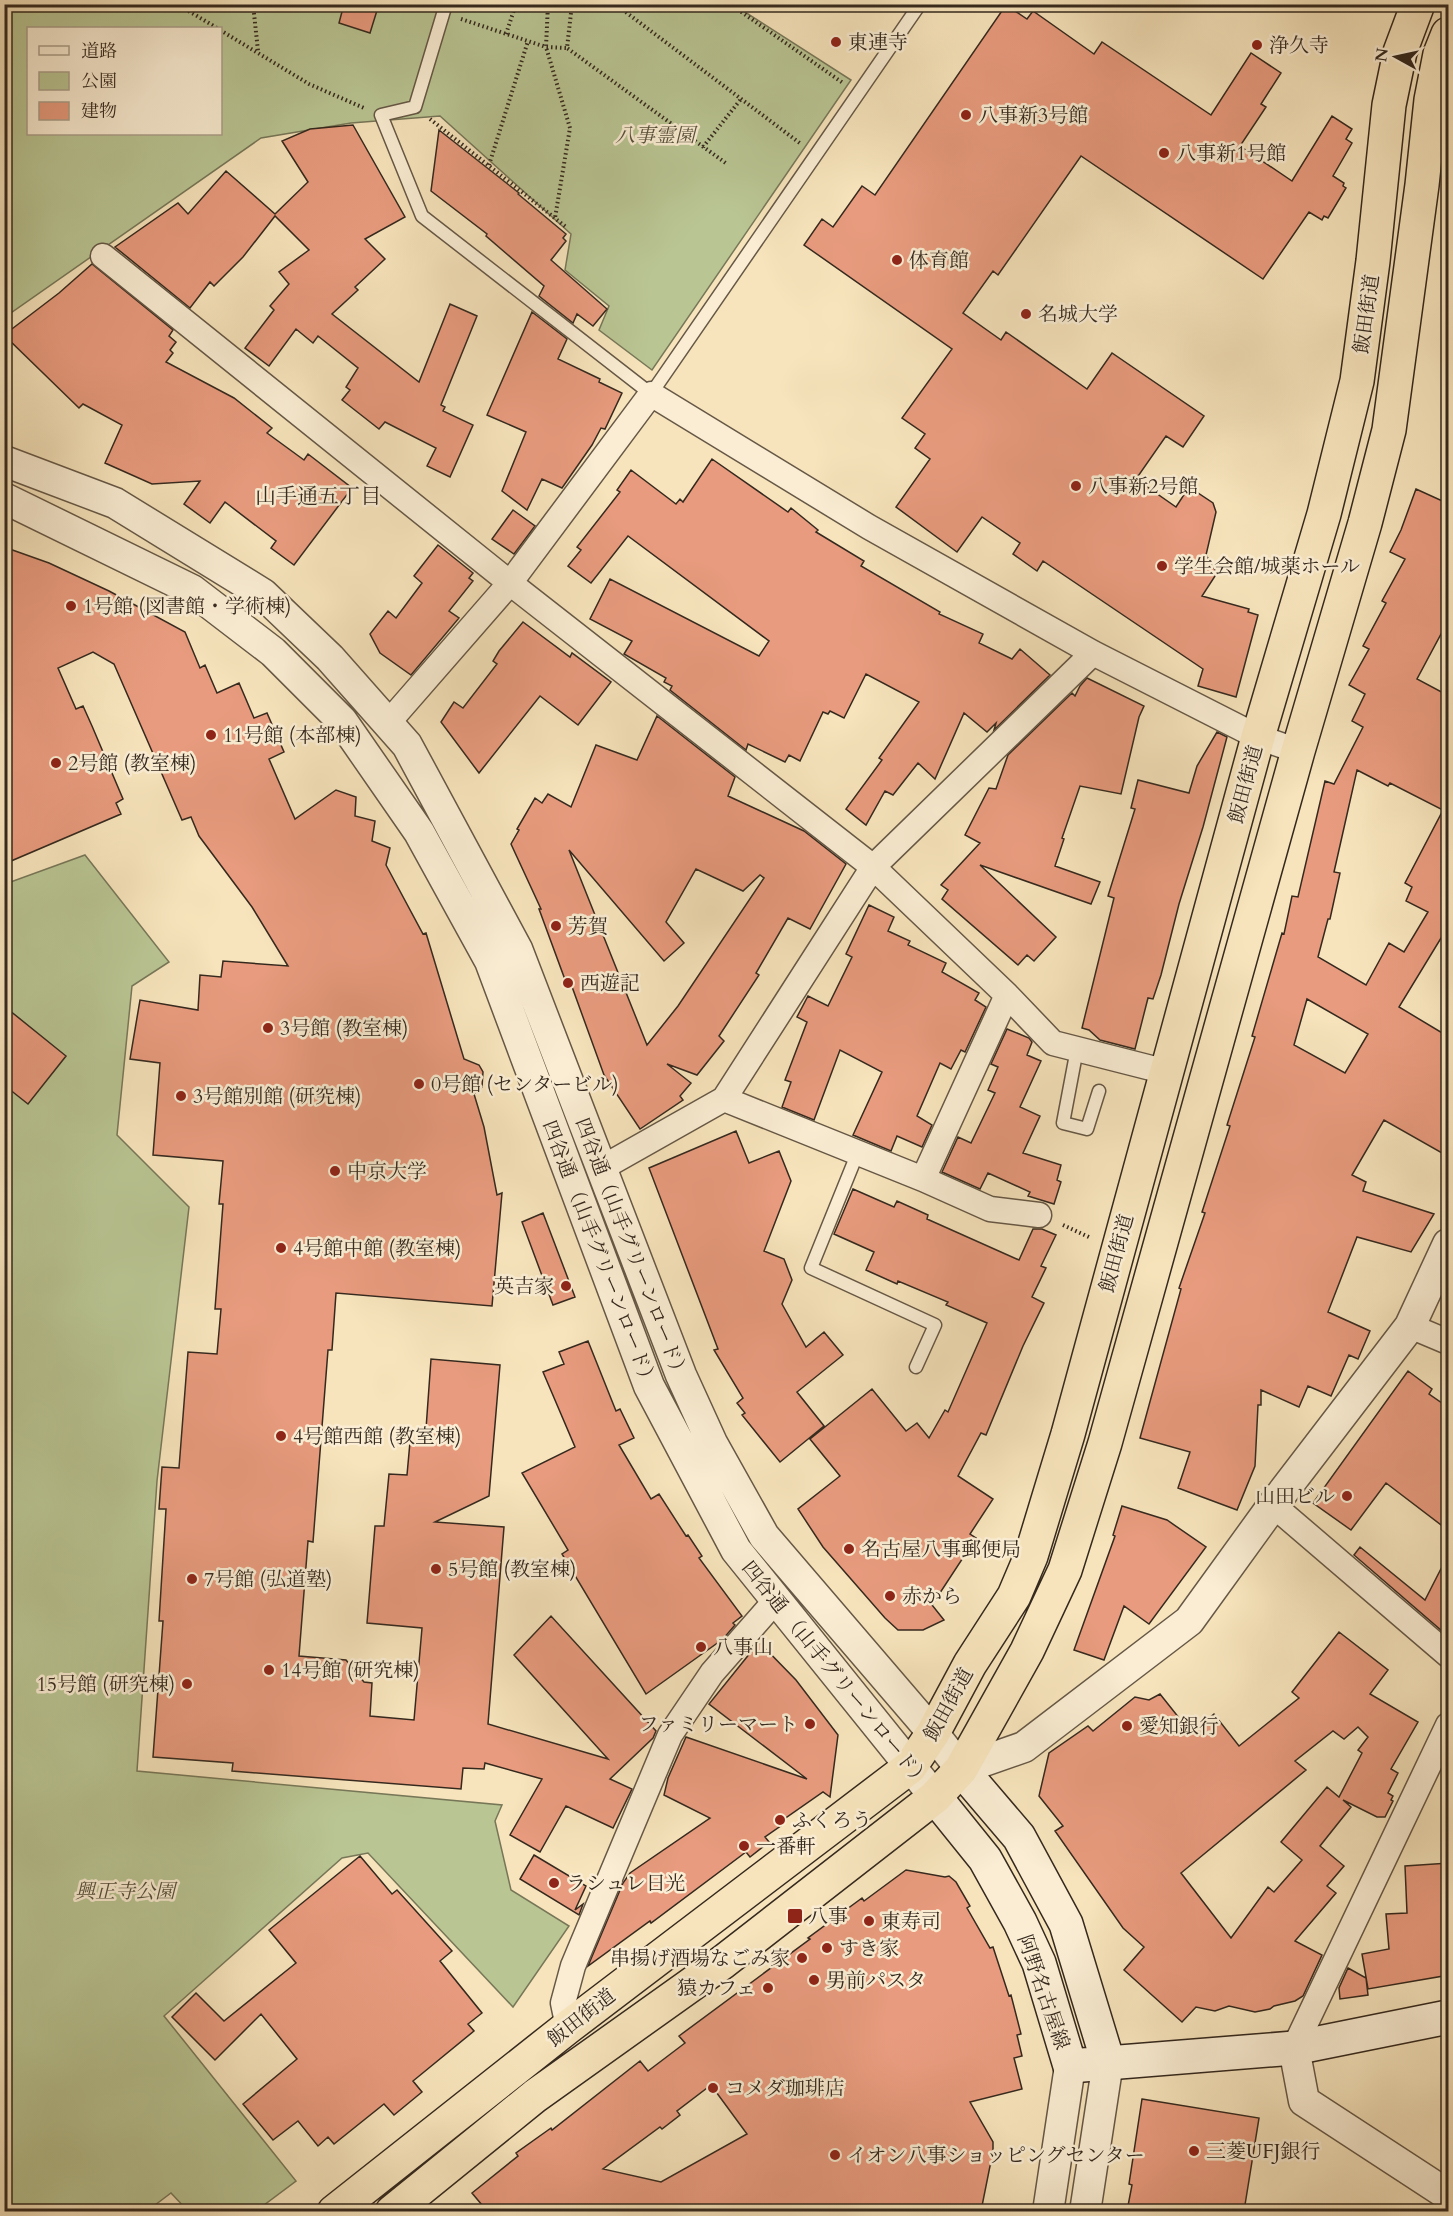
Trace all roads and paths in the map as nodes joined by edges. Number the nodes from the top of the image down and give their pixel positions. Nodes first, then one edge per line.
1 (177, 4) edge
2 (190, 4) edge
3 (253, 4) edge
4 (516, 4) edge
5 (548, 4) edge
6 (572, 4) edge
7 (615, 4) edge
8 (730, 4) edge
9 (920, 4) edge
10 (1418, 4) edge
11 (445, 9) edge
12 (186, 10) junction
13 (216, 27) edge
14 (222, 31) edge
15 (506, 34) junction
16 (1449, 34) edge
17 (528, 41) junction
18 (546, 47) junction
19 (567, 48) junction
20 (258, 52) junction
21 (858, 94) junction
22 (741, 99) junction
23 (1440, 105) edge
24 (415, 107) junction
25 (381, 115) junction
26 (703, 147) junction
27 (816, 155) junction
28 (727, 164) dead end
29 (489, 165) junction
30 (555, 218) junction
31 (566, 226) dead end
32 (103, 256) dead end
33 (651, 394) junction
34 (4, 461) edge
35 (4, 498) edge
36 (510, 583) junction
37 (1093, 653) junction
38 (387, 724) junction
39 (1258, 737) junction
40 (1298, 751) junction
41 (873, 867) junction
42 (1006, 995) junction
43 (1077, 1049) junction
44 (1167, 1072) junction
45 (1099, 1091) dead end
46 (724, 1099) junction
47 (858, 1152) junction
48 (600, 1169) junction
49 (923, 1179) junction
50 (1039, 1215) joint
51 (1095, 1240) dead end
52 (1449, 1244) edge
53 (1410, 1326) junction
54 (1449, 1342) edge
55 (916, 1367) dead end
56 (1273, 1505) junction
57 (776, 1600) junction
58 (1449, 1655) edge
59 (1449, 1725) edge
60 (933, 1733) junction
61 (910, 1767) junction
62 (961, 1769) junction
63 (935, 1797) junction
64 (1449, 2017) edge
65 (567, 2027) junction
66 (1294, 2048) junction
67 (1108, 2062) junction
68 (1070, 2066) junction
69 (1449, 2195) edge
70 (333, 2211) edge
71 (392, 2211) edge
72 (1048, 2211) edge
73 (1085, 2211) edge

1 - 12 path
2 - 12 path
3 - 20 path
4 - 15 path
5 - 18 path
6 - 19 path
7 - 22 path
8 - 21 path
9 - 21 lane
10 - 39 highway, 飯田街道
11 - 15 path
11 - 24 lane
12 - 13 path
14 - 20 path
15 - 17 path
16 - 23 highway, 飯田街道
17 - 18 path
17 - 29 path
18 - 19 path
18 - 30 path
19 - 26 path
20 - 25 path
21 - 27 lane
22 - 26 path
22 - 27 path
23 - 40 highway, 飯田街道
24 - 25 lane
24 - 29 path
25 - 33 lane
26 - 28 path
27 - 33 lane
29 - 30 path
30 - 31 path
32 - 36 street
33 - 36 street
33 - 37 street
34 - 38 street, 四谷通（山手グリーンロード）
35 - 57 street, 四谷通 （山手グリーンロード）
36 - 38 street
36 - 41 street
37 - 39 street
37 - 41 street
38 - 48 street, 四谷通（山手グリーンロード）
39 - 40 street
39 - 44 highway, 飯田街道
40 - 62 highway, 飯田街道
41 - 42 street
41 - 46 street
42 - 43 street
42 - 49 street
43 - 44 street
43 - 45 lane
44 - 60 highway, 飯田街道
46 - 47 street
46 - 48 street
47 - 49 street
47 - 55 lane
48 - 60 street, 四谷通（山手グリーンロード）
49 - 50 street
50 - 51 path
52 - 53 street
53 - 54 street
53 - 56 street
56 - 58 street
56 - 62 street
57 - 61 street, 四谷通 （山手グリーンロード）
57 - 65 street
59 - 66 street
60 - 61 highway, 飯田街道
60 - 62 street, 四谷通（山手グリーンロード）
61 - 63 street, 四谷通 （山手グリーンロード）
61 - 65 highway, 飯田街道
62 - 63 highway, 飯田街道
62 - 67 main road, 阿野名古屋線
63 - 68 main road, 阿野名古屋線
63 - 71 highway, 飯田街道
64 - 66 main road, 阿野名古屋線
65 - 70 highway, 飯田街道
66 - 67 main road, 阿野名古屋線
66 - 69 street
67 - 68 main road, 阿野名古屋線
67 - 73 street
68 - 72 street

